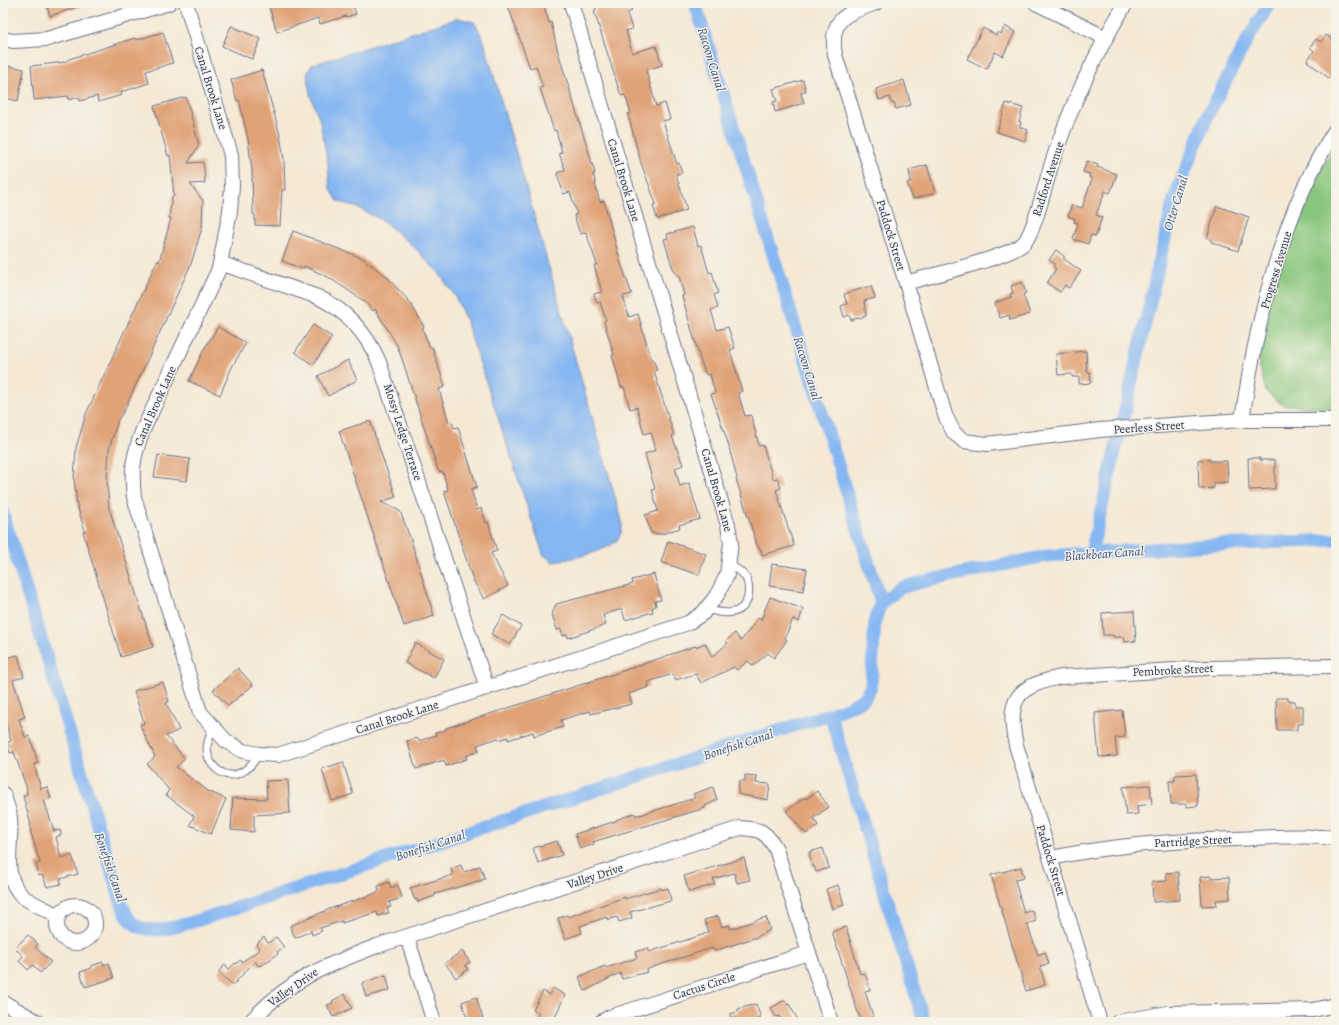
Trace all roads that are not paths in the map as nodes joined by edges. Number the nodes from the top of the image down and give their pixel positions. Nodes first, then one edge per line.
1 (169, 3) edge
2 (186, 3) edge
3 (571, 3) edge
4 (876, 3) edge
5 (1036, 3) edge
6 (1126, 3) edge
7 (1106, 38) junction
8 (3, 39) edge
9 (1336, 129) edge
10 (220, 263) junction
11 (906, 283) junction
12 (1242, 420) junction
13 (1336, 420) edge
14 (964, 441) joint
15 (730, 564) junction
16 (707, 609) junction
17 (1336, 666) edge
18 (487, 688) junction
19 (1016, 698) joint
20 (212, 727) junction
21 (259, 754) junction
22 (3, 794) edge
23 (1336, 838) edge
24 (1051, 858) junction
25 (59, 916) dead end
26 (407, 937) junction
27 (808, 953) junction
28 (3, 1002) edge
29 (1336, 1005) edge
30 (38, 1022) edge
31 (250, 1022) edge
32 (434, 1022) edge
33 (601, 1022) edge
34 (831, 1022) edge
35 (1100, 1022) edge
36 (1118, 1022) edge

1 - 8 street
2 - 10 street, Canal Brook Lane
3 - 15 street, Canal Brook Lane
4 - 11 street, Paddock Street
5 - 7 street
6 - 7 street, Radford Avenue
7 - 11 street, Radford Avenue
9 - 12 street, Progress Avenue
10 - 18 street, Mossy Ledge Terrace
10 - 20 street, Canal Brook Lane
11 - 14 street, Paddock Street
12 - 13 street, Peerless Street
12 - 14 street, Peerless Street
15 - 16 street, Canal Brook Lane
15 - 16 lane
16 - 18 street, Canal Brook Lane
17 - 19 street, Pembroke Street
18 - 21 street, Canal Brook Lane
19 - 24 street, Paddock Street
20 - 21 street, Canal Brook Lane
20 - 21 lane
22 - 25 street
23 - 24 street, Partridge Street
24 - 35 street, Paddock Street
26 - 27 street, Valley Drive
26 - 31 street, Valley Drive
26 - 32 street
27 - 33 street, Cactus Circle
27 - 34 street, Valley Drive
28 - 30 street
29 - 36 street

